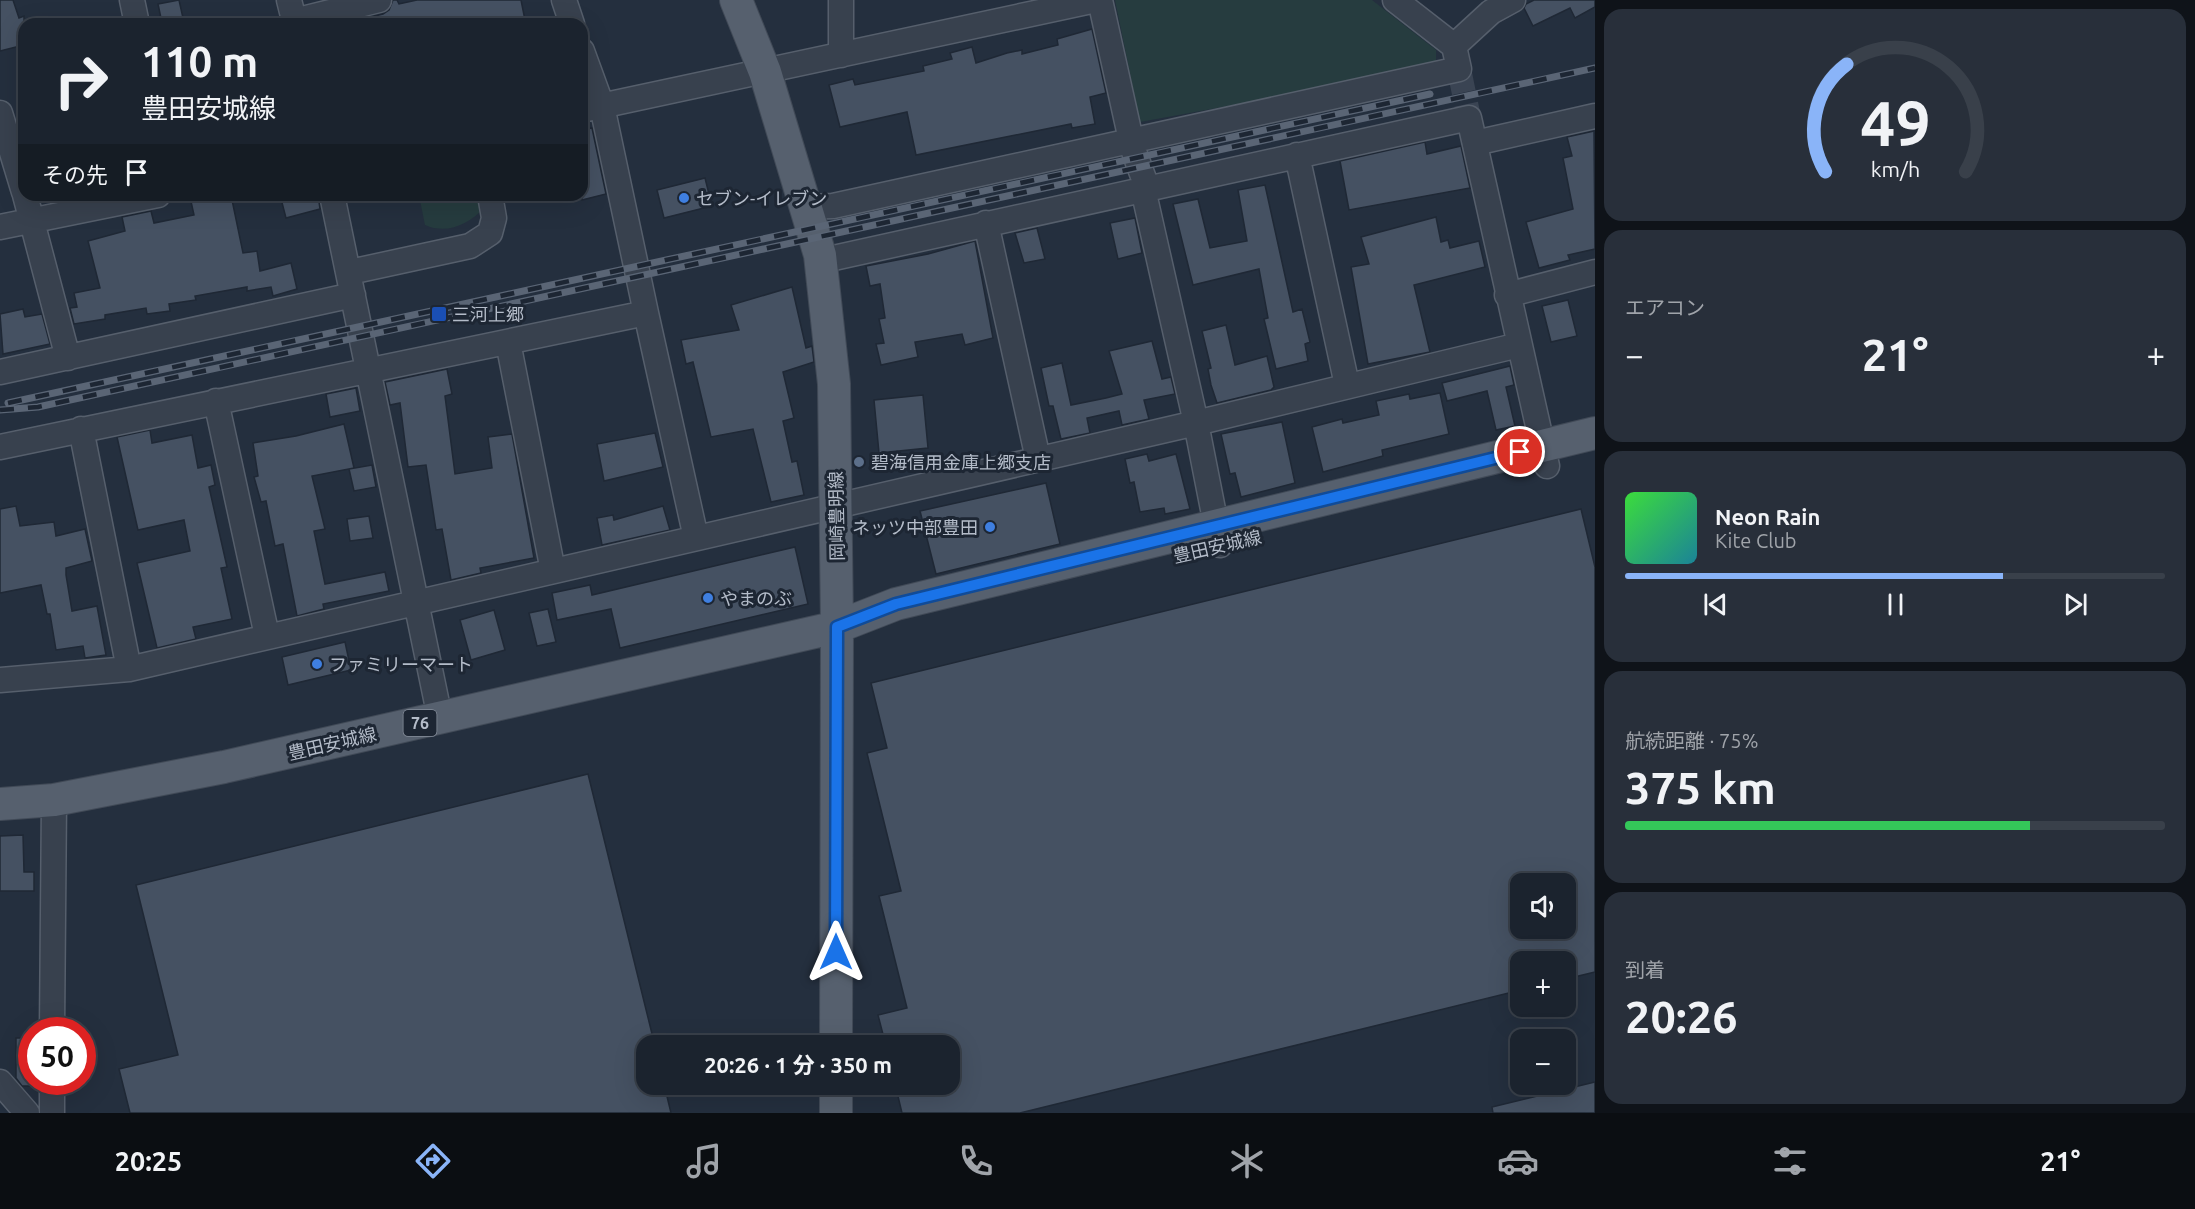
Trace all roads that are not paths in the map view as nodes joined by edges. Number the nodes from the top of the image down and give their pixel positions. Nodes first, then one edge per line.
1 (132, 0) edge
2 (379, 0) edge
3 (564, 0) edge
4 (736, 0) edge
5 (841, 0) edge
6 (1098, 0) edge
7 (1395, 0) edge
8 (1514, 0) edge
9 (292, 15) edge
10 (136, 18) edge
11 (570, 18) edge
12 (1454, 46) junction
13 (841, 55) junction
14 (765, 72) junction
15 (588, 85) edge
16 (592, 108) edge
17 (0, 113) edge
18 (1595, 116) edge
19 (1131, 140) junction
20 (1474, 143) junction
21 (1297, 155) junction
22 (18, 171) edge
23 (1143, 189) junction
24 (27, 201) edge
25 (128, 201) edge
26 (333, 201) edge
27 (490, 201) edge
28 (807, 207) junction
29 (33, 220) junction
30 (986, 223) junction
31 (0, 227) edge
32 (820, 261) junction
33 (1595, 272) edge
34 (351, 284) junction
35 (1507, 294) junction
36 (646, 313) junction
37 (507, 342) junction
38 (1518, 345) junction
39 (68, 358) junction
40 (367, 370) junction
41 (0, 372) edge
42 (1347, 385) junction
43 (216, 401) junction
44 (1196, 423) junction
45 (81, 429) junction
46 (1595, 433) edge
47 (0, 447) edge
48 (1595, 454) edge
49 (1545, 456) junction
50 (1038, 459) junction
51 (836, 505) junction
52 (1217, 535) junction
53 (696, 538) junction
54 (553, 571) junction
55 (417, 603) junction
56 (837, 627) junction
57 (267, 636) junction
58 (129, 669) junction
59 (0, 680) edge
60 (441, 718) junction
61 (54, 800) junction
62 (0, 804) edge
63 (52, 1017) edge
64 (836, 1035) edge
65 (0, 1083) edge
66 (52, 1095) edge
67 (836, 1095) edge
68 (27, 1113) edge
69 (52, 1113) edge
70 (836, 1113) edge

1 - 10 street
2 - 9 street
3 - 11 street
4 - 14 main road, 岡崎豊明線
5 - 13 street
6 - 13 street
6 - 19 street
7 - 12 street
8 - 12 street
12 - 19 street
13 - 14 street
14 - 16 street
14 - 28 main road, 岡崎豊明線
15 - 16 street
16 - 36 street
17 - 22 street
18 - 20 street
19 - 23 street
19 - 28 street
20 - 21 street
20 - 35 street
21 - 23 street
21 - 42 street
23 - 30 street
23 - 44 street
24 - 29 street
25 - 29 street
26 - 34 street
27 - 34 street
28 - 32 main road, 岡崎豊明線
29 - 31 street
29 - 39 street
30 - 32 street
30 - 50 street
32 - 51 main road, 岡崎豊明線
33 - 35 street
34 - 39 street
34 - 40 street
35 - 38 street
36 - 37 street
36 - 53 street
37 - 40 street
37 - 54 street
38 - 42 street
38 - 49 street
39 - 41 street
40 - 43 street
40 - 55 street
42 - 44 street
43 - 45 street
43 - 57 street
44 - 50 street
44 - 52 street
45 - 47 street
45 - 58 street
46 - 49 main road, 豊田安城線 / 76
48 - 49 main road, 豊田安城線 / 76
49 - 52 main road, 豊田安城線 / 76
50 - 51 street
51 - 53 street
51 - 56 main road, 岡崎豊明線
52 - 56 main road, 豊田安城線 / 76
53 - 54 street
54 - 55 street
55 - 57 street
55 - 60 street
56 - 60 main road, 豊田安城線 / 76
56 - 64 main road, 岡崎豊明線
57 - 58 street
58 - 59 street
60 - 61 main road, 豊田安城線 / 76
61 - 62 main road, 豊田安城線 / 76
61 - 63 street
65 - 68 street
66 - 69 street
67 - 70 main road

